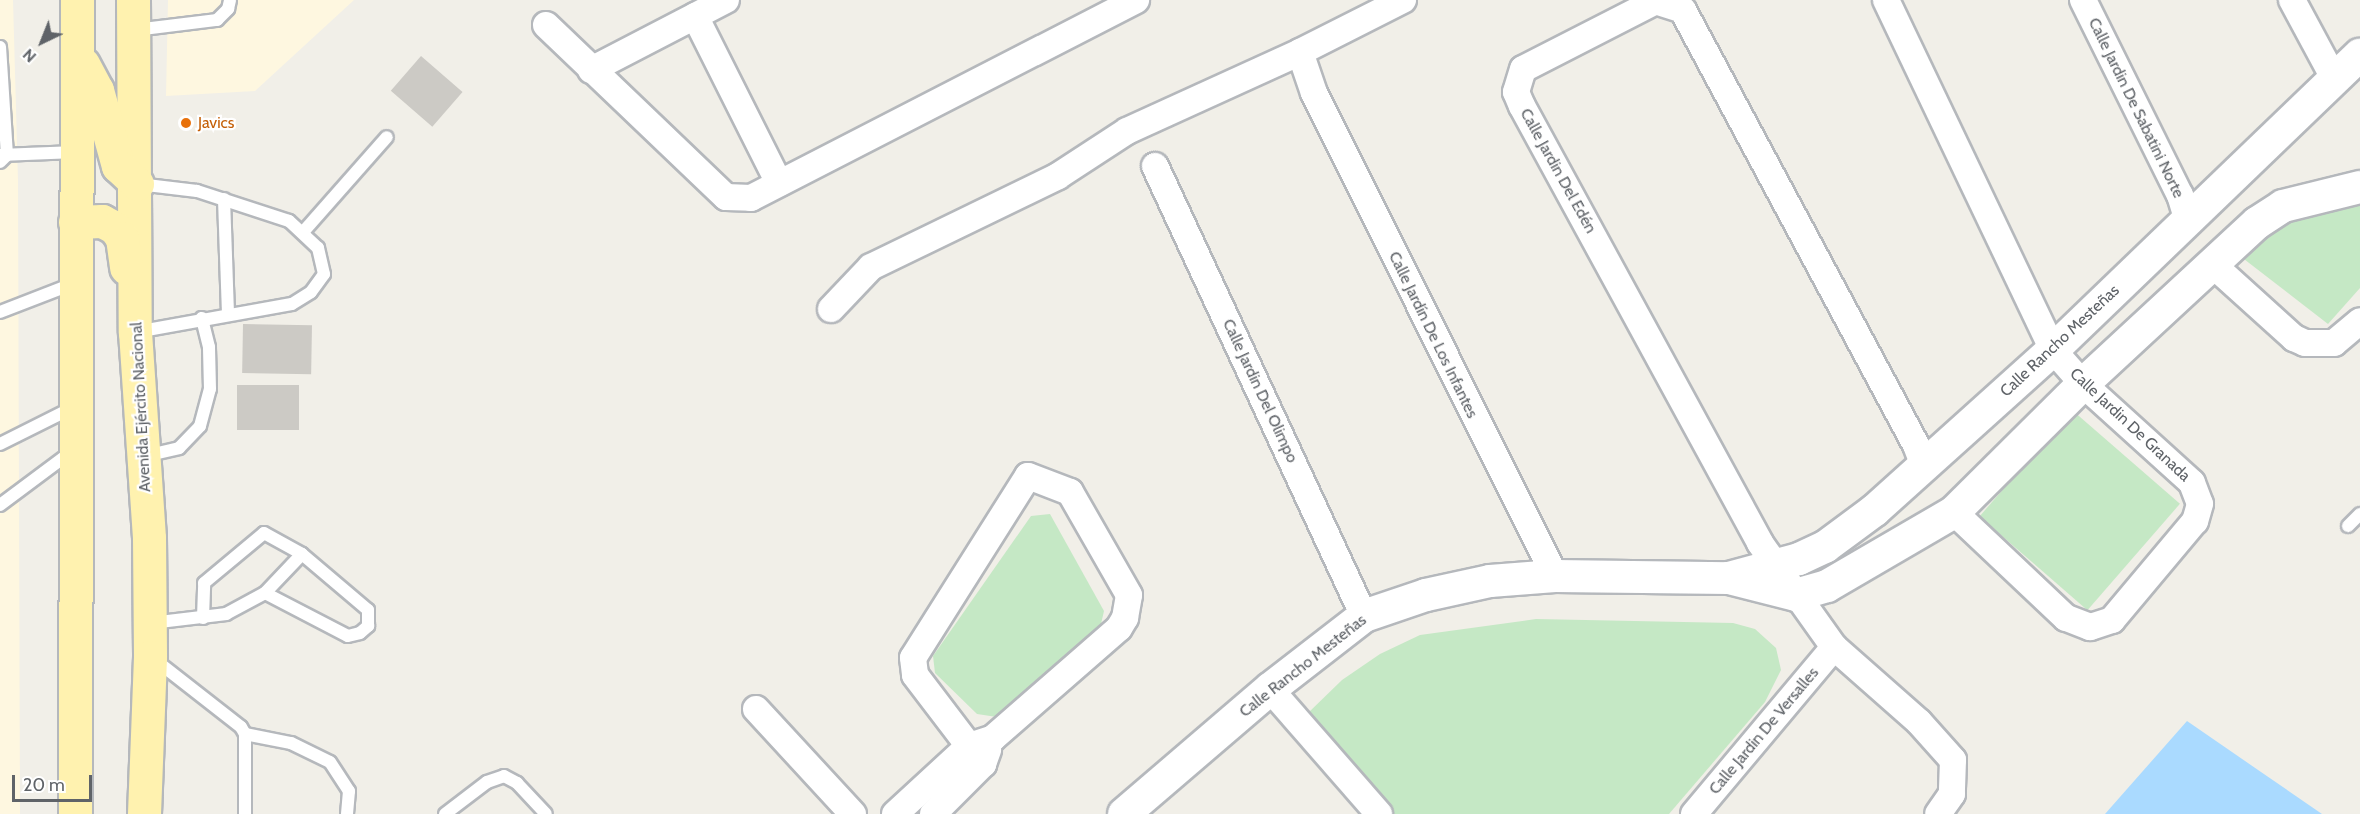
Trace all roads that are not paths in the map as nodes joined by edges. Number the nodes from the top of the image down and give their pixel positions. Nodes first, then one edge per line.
1 (77, 0) edge
2 (230, 0) edge
3 (726, 0) edge
4 (1136, 0) edge
5 (1403, 0) edge
6 (1887, 0) edge
7 (2084, 0) edge
8 (2292, 0) edge
9 (134, 15) edge
10 (695, 16) junction
11 (546, 26) dead end
12 (0, 47) edge
13 (77, 52) junction
14 (1300, 52) junction
15 (2360, 55) edge
16 (591, 70) junction
17 (2335, 80) junction
18 (387, 137) dead end
19 (77, 152) junction
20 (2, 157) edge
21 (1155, 166) dead end
22 (779, 183) junction
23 (137, 184) junction
24 (2360, 188) edge
25 (224, 200) junction
26 (2187, 218) junction
27 (75, 222) junction
28 (304, 231) junction
29 (2211, 263) junction
30 (76, 283) junction
31 (831, 309) dead end
32 (0, 312) edge
33 (228, 314) junction
34 (202, 318) junction
35 (2360, 321) edge
36 (135, 332) junction
37 (2053, 350) junction
38 (2083, 384) junction
39 (78, 406) junction
40 (0, 444) edge
41 (76, 448) junction
42 (144, 456) junction
43 (1924, 466) junction
44 (0, 505) edge
45 (1954, 512) junction
46 (2360, 514) edge
47 (2348, 526) dead end
48 (302, 554) junction
49 (1775, 564) junction
50 (1555, 576) junction
51 (1729, 578) junction
52 (265, 593) junction
53 (1796, 595) junction
54 (1364, 616) junction
55 (203, 618) junction
56 (150, 623) junction
57 (1834, 647) junction
58 (150, 657) junction
59 (1270, 689) junction
60 (756, 709) dead end
61 (245, 734) junction
62 (976, 755) junction
63 (1131, 812) edge
64 (75, 814) edge
65 (144, 814) edge
66 (245, 814) edge
67 (347, 814) edge
68 (445, 814) edge
69 (546, 814) edge
70 (853, 814) edge
71 (895, 814) edge
72 (933, 814) edge
73 (1379, 814) edge
74 (1694, 814) edge
75 (1938, 814) edge

1 - 13 main road
2 - 9 lane
3 - 10 street
4 - 22 street
5 - 14 street
6 - 37 street, Calle Jardin De Granada
7 - 26 street, Calle Jardin De Sabatini Norte
8 - 17 street
9 - 23 main road, Avenida Ejército Nacional
10 - 16 street
10 - 22 street
11 - 16 street
12 - 20 lane
13 - 19 main road
13 - 23 main road
14 - 31 street
14 - 50 street, Calle Jardín De Los Infantes
15 - 17 street, Calle Rancho Mesteñas
16 - 22 street
17 - 26 street, Calle Rancho Mesteñas
18 - 28 lane
19 - 20 lane
19 - 27 main road
21 - 54 street, Calle Jardin Del Olimpo
23 - 25 lane
23 - 36 main road, Avenida Ejército Nacional
24 - 29 street
25 - 28 lane
25 - 33 lane
26 - 37 street, Calle Rancho Mesteñas
27 - 30 main road
27 - 36 main road
28 - 33 lane
29 - 35 street
29 - 38 street
30 - 32 lane
30 - 39 main road
33 - 34 lane
34 - 36 lane
34 - 42 lane
36 - 42 main road, Avenida Ejército Nacional
37 - 38 street, Calle Jardin De Granada
37 - 43 street, Calle Rancho Mesteñas
38 - 45 street
38 - 45 street, Calle Jardin De Granada
39 - 40 lane
39 - 41 main road
41 - 44 lane
41 - 64 main road
42 - 56 main road, Avenida Ejército Nacional
43 - 49 street, Calle Rancho Mesteñas
43 - 49 street, Calle Jardin Del Edén
45 - 53 street
46 - 47 lane
48 - 52 lane
48 - 52 lane
48 - 55 lane
49 - 51 street, Calle Rancho Mesteñas
49 - 53 street
50 - 51 street, Calle Rancho Mesteñas
50 - 54 street, Calle Rancho Mesteñas
51 - 53 street, Calle Rancho Mesteñas
52 - 55 lane
53 - 57 street
54 - 59 street, Calle Rancho Mesteñas
55 - 56 lane
56 - 58 main road, Avenida Ejército Nacional
57 - 74 street, Calle Jardin De Versalles
57 - 75 street
58 - 61 lane
58 - 65 main road, Avenida Ejército Nacional
59 - 63 street, Calle Rancho Mesteñas
59 - 73 street
60 - 70 street
61 - 66 lane
61 - 67 lane
62 - 62 street
62 - 71 street
62 - 72 street
68 - 69 lane

